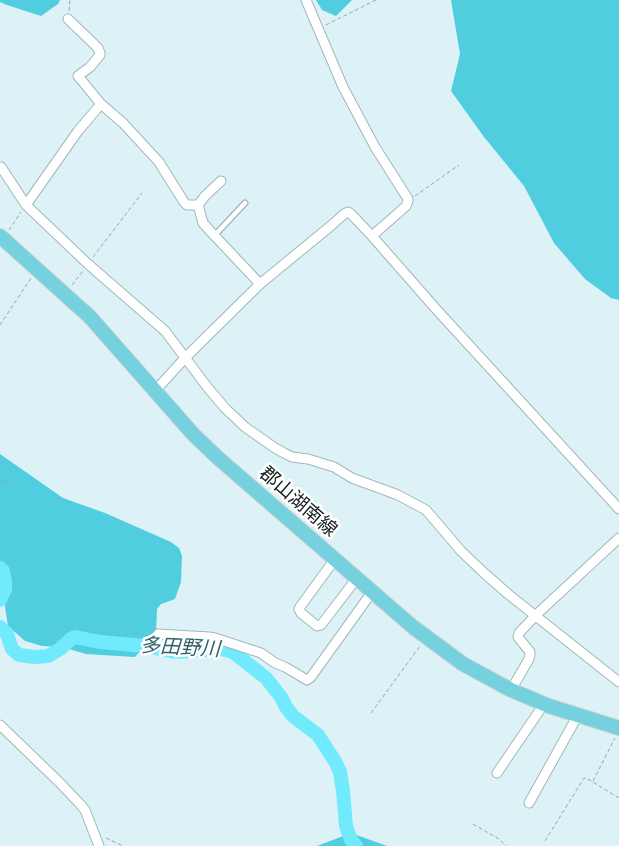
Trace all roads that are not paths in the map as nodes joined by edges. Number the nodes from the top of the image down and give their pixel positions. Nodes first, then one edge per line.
1 (306, 0) edge
2 (68, 19) road end
3 (101, 104) junction
4 (2, 167) dead end
5 (221, 181) dead end
6 (246, 202) dead end
7 (198, 204) junction
8 (26, 205) junction
9 (214, 236) junction
10 (372, 236) junction
11 (1, 237) edge
12 (260, 284) junction
13 (185, 358) junction
14 (155, 391) junction
15 (619, 509) edge
16 (619, 538) edge
17 (335, 559) junction
18 (357, 578) junction
19 (372, 592) junction
20 (536, 615) junction
21 (158, 634) dead end
22 (619, 682) edge
23 (511, 690) junction
24 (544, 704) junction
25 (578, 715) junction
26 (0, 725) edge
27 (617, 733) edge
28 (497, 773) dead end
29 (529, 803) dead end
30 (99, 846) edge

1 - 10 street
2 - 3 street
3 - 7 street
3 - 8 street
4 - 8 street
5 - 7 street
6 - 9 lane
7 - 9 street
8 - 13 street
9 - 12 street
10 - 12 street
10 - 15 street
11 - 14 main road, 郡山湖南線
12 - 13 street
13 - 14 street
13 - 20 street
14 - 17 main road, 郡山湖南線
16 - 20 street
17 - 18 main road, 郡山湖南線
17 - 18 street
18 - 19 main road, 郡山湖南線
19 - 21 street
19 - 23 main road, 郡山湖南線
20 - 22 street
20 - 23 street
23 - 24 main road, 郡山湖南線
24 - 25 main road, 郡山湖南線
24 - 28 street
25 - 27 main road, 郡山湖南線
25 - 29 street
26 - 30 street

